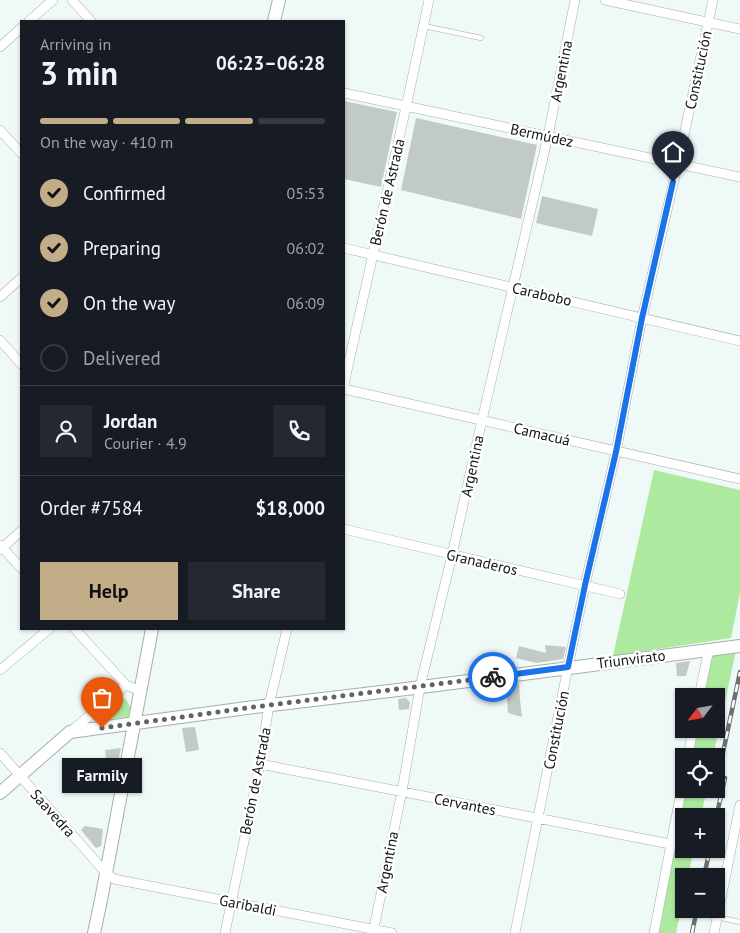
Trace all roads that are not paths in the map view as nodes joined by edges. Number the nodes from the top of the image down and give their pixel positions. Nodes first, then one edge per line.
1 (53, 0) edge
2 (72, 0) edge
3 (279, 0) edge
4 (429, 0) edge
5 (575, 0) edge
6 (605, 0) edge
7 (714, 0) edge
8 (30, 20) edge
9 (90, 20) edge
10 (274, 20) edge
11 (708, 22) junction
12 (424, 26) junction
13 (20, 29) edge
14 (740, 29) edge
15 (481, 38) dead end
16 (0, 47) edge
17 (345, 93) edge
18 (406, 107) junction
19 (0, 130) edge
20 (548, 136) junction
21 (20, 152) edge
22 (678, 163) junction
23 (740, 176) edge
24 (345, 248) edge
25 (373, 255) junction
26 (20, 279) edge
27 (512, 287) junction
28 (0, 297) edge
29 (642, 318) junction
30 (0, 340) edge
31 (740, 341) edge
32 (20, 363) edge
33 (345, 380) edge
34 (345, 389) edge
35 (482, 420) junction
36 (616, 452) junction
37 (740, 480) edge
38 (345, 529) edge
39 (20, 532) edge
40 (1, 547) edge
41 (452, 555) junction
42 (20, 567) edge
43 (585, 585) junction
44 (620, 594) dead end
45 (48, 630) edge
46 (77, 630) edge
47 (152, 630) edge
48 (287, 630) edge
49 (740, 646) edge
50 (709, 649) junction
51 (568, 667) junction
52 (0, 670) edge
53 (126, 685) junction
54 (420, 687) junction
55 (701, 688) edge
56 (141, 691) junction
57 (269, 705) junction
58 (134, 723) junction
59 (70, 732) junction
60 (0, 753) edge
61 (260, 764) junction
62 (19, 776) junction
63 (402, 791) junction
64 (0, 793) edge
65 (679, 798) edge
66 (740, 805) edge
67 (538, 818) junction
68 (738, 823) edge
69 (670, 844) junction
70 (106, 873) junction
71 (725, 881) edge
72 (232, 902) junction
73 (717, 918) edge
74 (722, 918) edge
75 (740, 922) edge
76 (374, 931) edge
77 (94, 933) edge
78 (225, 933) edge
79 (392, 933) edge
80 (515, 933) edge
81 (654, 933) edge
82 (714, 933) edge

1 - 8 street
2 - 9 street
3 - 10 street
4 - 12 street, Berón de Astrada
5 - 20 street, Argentina
6 - 11 street
7 - 11 street, Constitución
11 - 14 street
11 - 22 street, Constitución
12 - 15 lane
12 - 18 street, Berón de Astrada
13 - 16 street
17 - 18 street, Bermúdez
18 - 20 street, Bermúdez
18 - 25 street, Berón de Astrada
19 - 21 street
20 - 22 street, Bermúdez
20 - 27 street, Argentina
22 - 23 street, Bermúdez
22 - 29 street, Constitución
24 - 25 street, Carabobo
25 - 27 street, Carabobo
25 - 33 street, Berón de Astrada
26 - 28 street
27 - 29 street, Carabobo
27 - 35 street, Argentina
29 - 31 street, Carabobo
29 - 36 street, Constitución
30 - 32 street
34 - 35 street, Camacuá
35 - 36 street, Camacuá
35 - 41 street, Argentina
36 - 37 street, Camacuá
36 - 43 street, Constitución
38 - 41 street, Granaderos
39 - 40 street
40 - 42 street
41 - 43 street, Granaderos
41 - 54 street, Argentina
43 - 44 street, Granaderos
43 - 51 street, Constitución
45 - 52 street
46 - 53 street
47 - 56 street
48 - 57 street, Berón de Astrada
49 - 50 street, Triunvirato
50 - 51 street, Triunvirato
50 - 55 street
51 - 54 street, Triunvirato
51 - 67 street, Constitución
53 - 56 street
53 - 59 street
54 - 57 street, Triunvirato
54 - 63 street, Argentina
56 - 58 street
57 - 58 street, Triunvirato
57 - 61 street, Berón de Astrada
58 - 59 street, Triunvirato
58 - 70 street
59 - 62 street
60 - 62 street, Saavedra
61 - 63 street, Cervantes
61 - 72 street, Berón de Astrada
62 - 64 street
62 - 70 street, Saavedra
63 - 67 street, Cervantes
63 - 76 street, Argentina
65 - 69 street
66 - 68 street
67 - 69 street, Cervantes
67 - 80 street, Constitución
68 - 71 street
69 - 81 street
70 - 72 street, Garibaldi
70 - 77 street
72 - 76 street, Garibaldi
72 - 78 street, Berón de Astrada
73 - 82 street
74 - 75 lane
76 - 79 street, Garibaldi

